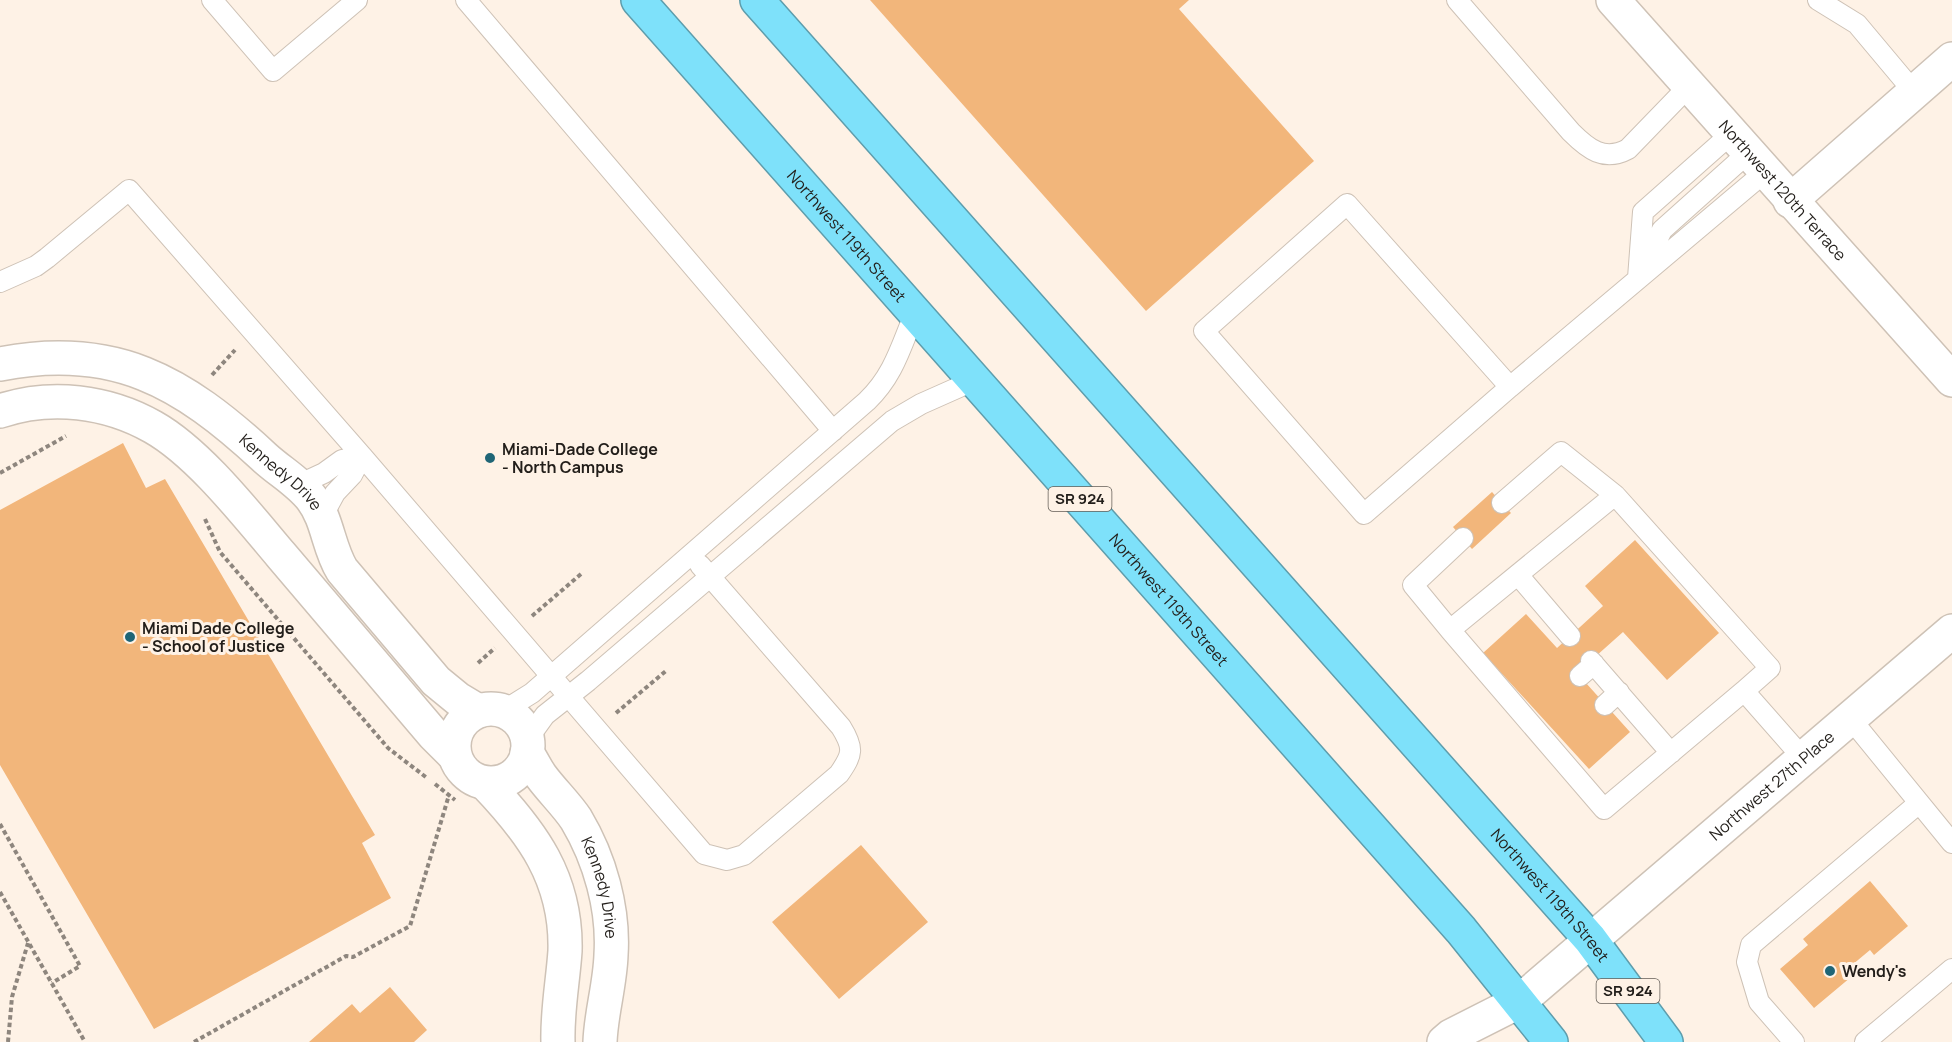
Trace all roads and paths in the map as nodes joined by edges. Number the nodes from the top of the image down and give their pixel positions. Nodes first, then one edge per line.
1 (212, 0) edge
2 (357, 0) edge
3 (466, 0) edge
4 (638, 0) edge
5 (757, 0) edge
6 (1457, 0) edge
7 (1613, 0) edge
8 (1818, 0) edge
9 (1952, 59) edge
10 (1689, 86) junction
11 (1914, 92) junction
12 (1748, 153) junction
13 (1790, 201) junction
14 (1638, 278) junction
15 (0, 282) edge
16 (915, 313) junction
17 (0, 364) edge
18 (975, 380) junction
19 (1952, 380) edge
20 (1510, 387) junction
21 (0, 411) edge
22 (833, 431) junction
23 (68, 435) dead end
24 (259, 452) junction
25 (362, 456) junction
26 (0, 473) edge
27 (298, 485) junction
28 (1615, 495) junction
29 (212, 501) junction
30 (1502, 503) dead end
31 (322, 517) junction
32 (1463, 538) dead end
33 (705, 571) junction
34 (581, 574) dead end
35 (1518, 575) junction
36 (526, 621) dead end
37 (1450, 630) junction
38 (1560, 634) dead end
39 (1950, 635) edge
40 (499, 645) dead end
41 (478, 663) dead end
42 (1588, 667) dead end
43 (667, 670) dead end
44 (550, 676) junction
45 (1744, 691) junction
46 (568, 696) junction
47 (491, 711) junction
48 (1850, 718) junction
49 (609, 720) dead end
50 (527, 746) junction
51 (1671, 753) junction
52 (454, 755) junction
53 (1803, 758) junction
54 (485, 783) junction
55 (449, 795) junction
56 (457, 801) dead end
57 (1919, 803) junction
58 (0, 824) edge
59 (2, 832) edge
60 (1952, 843) edge
61 (0, 892) edge
62 (1590, 939) junction
63 (28, 942) junction
64 (1952, 969) edge
65 (52, 983) junction
66 (1520, 1001) junction
67 (8, 1042) edge
68 (85, 1042) edge
69 (194, 1042) edge
70 (558, 1042) edge
71 (600, 1042) edge
72 (1444, 1042) edge
73 (1496, 1042) edge
74 (1551, 1042) edge
75 (1666, 1042) edge
76 (1794, 1042) edge
77 (1865, 1042) edge

1 - 2 lane
3 - 22 lane
4 - 16 highway, Northwest 119th Street / SR 924
5 - 62 highway, Northwest 119th Street / SR 924
6 - 10 lane
7 - 10 street, Northwest 120th Terrace
8 - 11 lane
9 - 11 street
10 - 12 street, Northwest 120th Terrace
11 - 13 street
12 - 13 street, Northwest 120th Terrace
12 - 14 lane
12 - 14 lane
13 - 19 street, Northwest 120th Terrace
14 - 20 lane
15 - 25 lane
16 - 18 highway, Northwest 119th Street / SR 924
16 - 22 lane
17 - 24 street, Kennedy Drive
18 - 33 lane
18 - 66 highway, Northwest 119th Street / SR 924
20 - 20 lane
21 - 29 street
22 - 44 lane
23 - 26 path
24 - 27 street, Kennedy Drive
24 - 29 street
25 - 27 lane
25 - 31 lane
25 - 44 lane
27 - 31 street, Kennedy Drive
28 - 30 lane
28 - 35 lane
28 - 45 lane
29 - 52 street
29 - 55 path
31 - 47 street, Kennedy Drive
32 - 37 lane
33 - 46 lane
33 - 46 lane
34 - 36 path
35 - 37 lane
35 - 38 lane
37 - 51 lane
39 - 48 street, Northwest 27th Place
40 - 41 path
42 - 51 lane
43 - 49 path
44 - 46 lane
44 - 47 lane
45 - 51 lane
45 - 53 lane
46 - 50 lane
47 - 50 street, Kennedy Drive
47 - 52 street
48 - 53 street, Northwest 27th Place
48 - 57 lane
50 - 54 street
50 - 71 street, Kennedy Drive
52 - 54 street
53 - 62 street, Northwest 27th Place
54 - 70 street
55 - 56 path
55 - 69 path
57 - 60 lane
57 - 76 lane
58 - 59 path
59 - 65 path
61 - 63 path
62 - 66 street, Northwest 27th Place
62 - 75 highway, Northwest 119th Street / SR 924
63 - 65 path
63 - 67 path
64 - 77 lane
65 - 68 path
66 - 72 street
66 - 73 street
66 - 74 highway, Northwest 119th Street / SR 924

